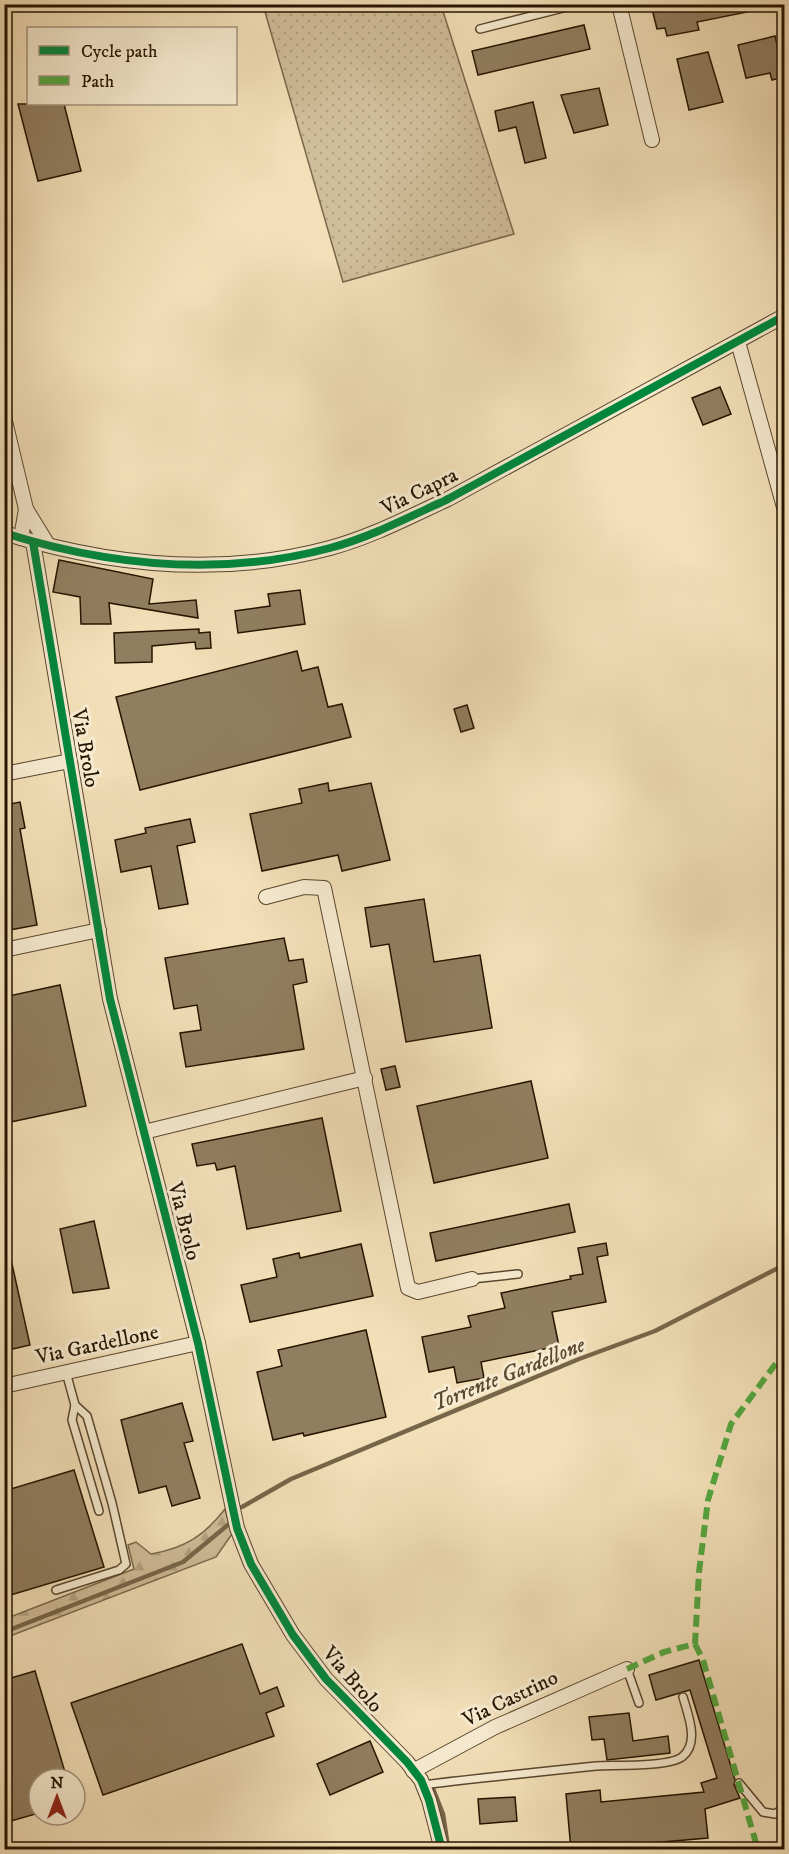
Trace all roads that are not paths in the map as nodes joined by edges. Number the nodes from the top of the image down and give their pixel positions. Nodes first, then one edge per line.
1 (579, 4) edge
2 (619, 4) edge
3 (480, 29) dead end
4 (652, 140) dead end
5 (784, 316) edge
6 (738, 342) junction
7 (4, 417) edge
8 (784, 507) edge
9 (26, 509) junction
10 (4, 533) edge
11 (27, 540) junction
12 (48, 545) junction
13 (70, 761) junction
14 (4, 774) edge
15 (266, 897) dead end
16 (99, 930) junction
17 (4, 950) edge
18 (365, 1078) junction
19 (144, 1132) junction
20 (518, 1274) dead end
21 (472, 1279) joint
22 (198, 1343) junction
23 (66, 1372) junction
24 (4, 1386) edge
25 (75, 1405) junction
26 (99, 1511) dead end
27 (56, 1590) dead end
28 (627, 1669) joint
29 (683, 1697) dead end
30 (639, 1703) dead end
31 (413, 1771) junction
32 (740, 1783) dead end
33 (423, 1785) junction
34 (784, 1808) edge
35 (442, 1850) edge

1 - 3 lane
2 - 4 street
5 - 6 street, Via Capra
6 - 8 street
6 - 12 street, Via Capra
7 - 9 street, Via Brolo
9 - 11 street, Via Brolo
9 - 12 street, Via Brolo
10 - 11 street, Via Capra
11 - 12 street, Via Capra
11 - 13 street, Via Brolo
13 - 14 street, Via Brolo
13 - 16 street, Via Brolo
15 - 18 street
16 - 17 street
16 - 19 street, Via Brolo
18 - 19 street
18 - 21 street
19 - 22 street, Via Brolo
20 - 21 lane
22 - 23 street, Via Gardellone
22 - 31 street, Via Brolo
23 - 24 street, Via Gardellone
23 - 25 lane
25 - 26 lane
25 - 27 lane
28 - 30 lane
28 - 31 street, Via Castrino
29 - 33 lane
31 - 33 street, Via Brolo
32 - 34 lane
33 - 35 street, Via Brolo

